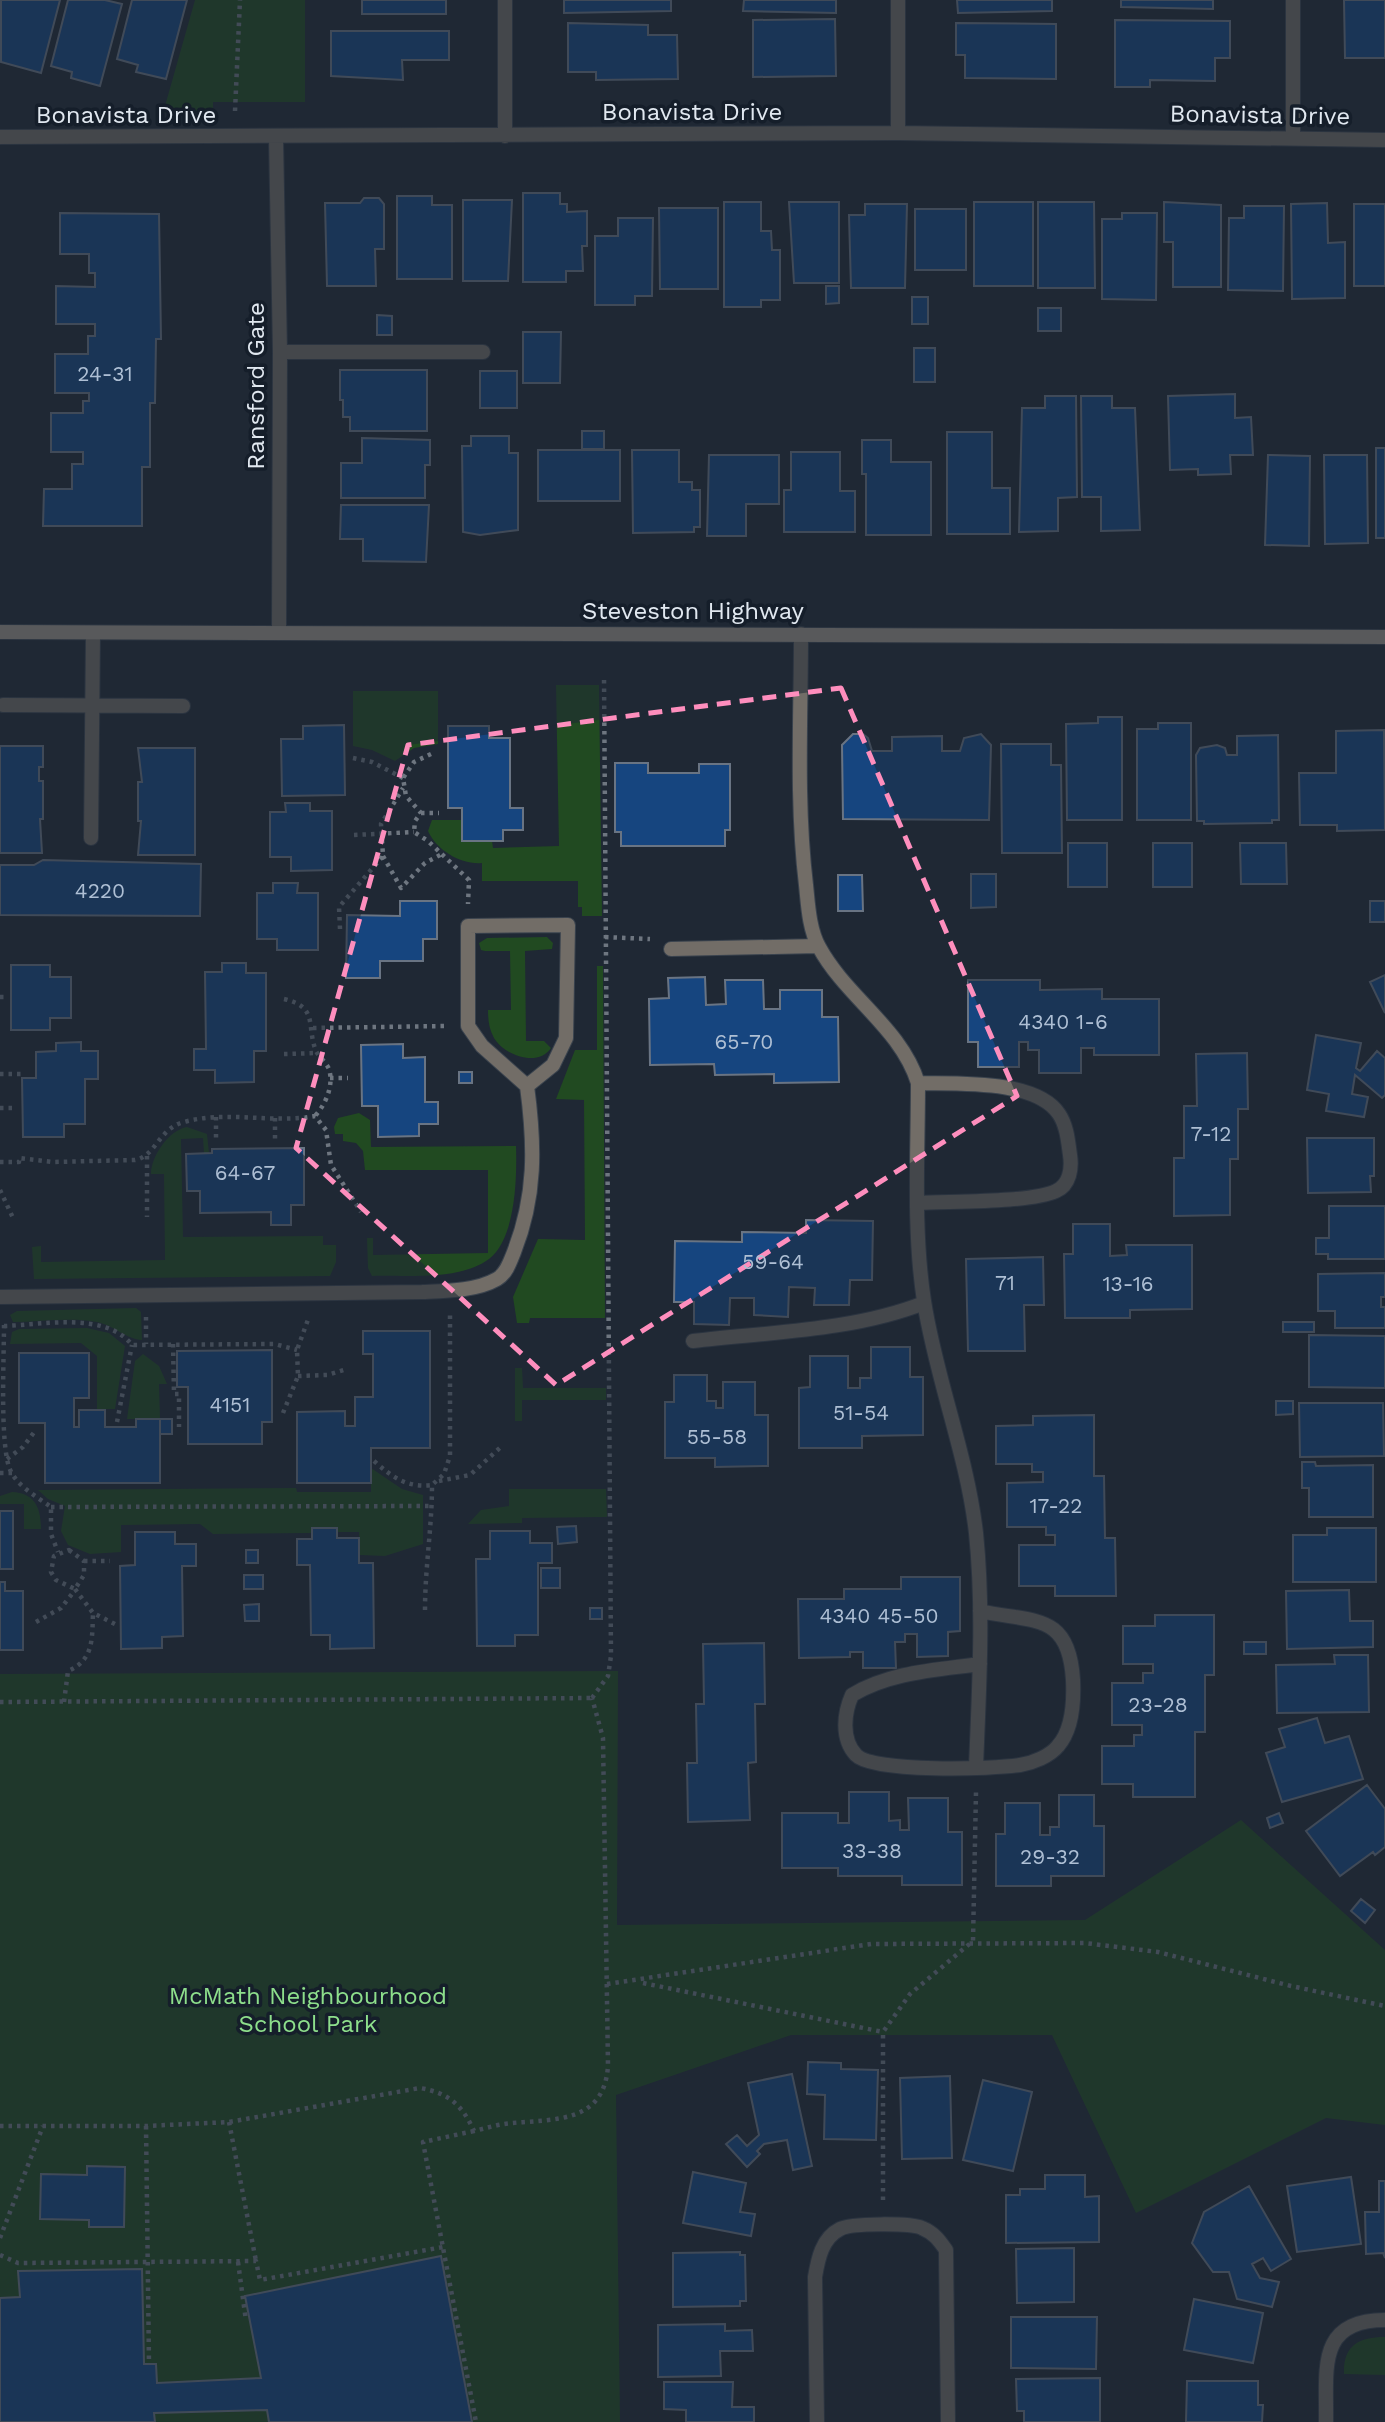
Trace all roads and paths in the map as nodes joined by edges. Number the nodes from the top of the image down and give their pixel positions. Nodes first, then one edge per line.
1 (240, 0) edge
2 (505, 0) edge
3 (898, 0) edge
4 (1293, 0) edge
5 (235, 111) dead end
6 (898, 133) junction
7 (505, 136) junction
8 (0, 137) edge
9 (276, 138) junction
10 (1293, 138) junction
11 (1385, 140) edge
12 (280, 352) junction
13 (483, 352) dead end
14 (0, 632) edge
15 (93, 633) junction
16 (279, 633) junction
17 (801, 634) junction
18 (1385, 637) edge
19 (604, 677) dead end
20 (3, 705) dead end
21 (92, 706) junction
22 (183, 706) dead end
23 (431, 754) dead end
24 (353, 758) dead end
25 (403, 778) junction
26 (403, 787) junction
27 (421, 813) junction
28 (439, 813) dead end
29 (414, 832) junction
30 (354, 835) dead end
31 (379, 835) junction
32 (91, 838) dead end
33 (442, 854) junction
34 (383, 856) junction
35 (468, 926) junction
36 (340, 929) dead end
37 (606, 937) junction
38 (818, 946) junction
39 (671, 948) joint
40 (284, 999) dead end
41 (468, 1026) junction
42 (313, 1028) junction
43 (317, 1053) junction
44 (284, 1054) dead end
45 (0, 1074) edge
46 (23, 1074) dead end
47 (330, 1078) junction
48 (348, 1078) dead end
49 (918, 1083) junction
50 (527, 1086) junction
51 (0, 1108) edge
52 (16, 1108) dead end
53 (315, 1116) junction
54 (216, 1117) junction
55 (275, 1118) junction
56 (216, 1139) dead end
57 (275, 1143) dead end
58 (147, 1156) junction
59 (0, 1162) edge
60 (0, 1190) edge
61 (918, 1203) junction
62 (361, 1212) dead end
63 (147, 1217) dead end
64 (13, 1218) dead end
65 (0, 1297) edge
66 (924, 1303) junction
67 (450, 1310) dead end
68 (311, 1311) dead end
69 (4, 1317) dead end
70 (4, 1326) junction
71 (693, 1341) dead end
72 (132, 1345) junction
73 (173, 1345) junction
74 (297, 1350) junction
75 (347, 1369) dead end
76 (298, 1376) junction
77 (283, 1413) dead end
78 (117, 1422) dead end
79 (179, 1427) dead end
80 (35, 1431) dead end
81 (502, 1446) dead end
82 (7, 1459) junction
83 (374, 1461) dead end
84 (0, 1473) edge
85 (12, 1473) junction
86 (438, 1481) junction
87 (432, 1485) junction
88 (432, 1506) junction
89 (51, 1507) junction
90 (58, 1552) junction
91 (84, 1561) junction
92 (110, 1561) dead end
93 (75, 1589) junction
94 (425, 1610) dead end
95 (980, 1611) junction
96 (93, 1613) junction
97 (36, 1622) dead end
98 (115, 1624) dead end
99 (980, 1664) junction
100 (592, 1698) junction
101 (0, 1702) edge
102 (64, 1702) junction
103 (976, 1767) junction
104 (973, 1941) junction
105 (638, 1982) junction
106 (607, 1984) junction
107 (1385, 2006) edge
108 (883, 2032) junction
109 (229, 2122) junction
110 (0, 2126) edge
111 (43, 2126) junction
112 (146, 2126) junction
113 (474, 2131) junction
114 (883, 2226) junction
115 (0, 2238) edge
116 (443, 2247) junction
117 (0, 2255) edge
118 (256, 2261) junction
119 (147, 2262) junction
120 (238, 2262) junction
121 (1385, 2320) edge
122 (246, 2321) dead end
123 (149, 2364) dead end
124 (476, 2422) edge
125 (817, 2422) edge
126 (948, 2422) edge
127 (1326, 2422) edge

1 - 5 path
2 - 7 street
3 - 6 street
4 - 10 street
6 - 7 street, Bonavista Drive
6 - 10 street, Bonavista Drive
7 - 9 street, Bonavista Drive
8 - 9 street, Bonavista Drive
9 - 12 street, Ransford Gate
10 - 11 street, Bonavista Drive
12 - 13 street
12 - 16 street, Ransford Gate
14 - 15 main road, Steveston Highway
15 - 16 main road, Steveston Highway
15 - 21 street
16 - 17 main road, Steveston Highway
17 - 18 main road, Steveston Highway
17 - 38 street
19 - 37 path
20 - 21 street
21 - 22 street
21 - 32 street
23 - 25 path
24 - 25 path
25 - 26 path
26 - 27 path
26 - 31 path
27 - 28 path
27 - 29 path
29 - 31 path
29 - 33 path
30 - 31 path
31 - 34 path
33 - 34 path
33 - 35 path
34 - 36 path
35 - 41 street
35 - 50 street
37 - 39 path
37 - 100 path
38 - 39 street
38 - 49 street
40 - 42 path
41 - 42 path
41 - 50 street
42 - 43 path
43 - 44 path
43 - 47 path
45 - 46 path
47 - 48 path
47 - 53 path
49 - 61 street
49 - 61 street
50 - 65 street
51 - 52 path
53 - 55 path
53 - 62 path
54 - 55 path
54 - 56 path
54 - 58 path
55 - 57 path
58 - 59 path
58 - 63 path
60 - 64 path
61 - 66 street
66 - 71 street
66 - 95 street
67 - 86 path
68 - 74 path
69 - 70 path
70 - 72 path
70 - 82 path
72 - 73 path
72 - 78 path
73 - 74 path
73 - 79 path
74 - 76 path
75 - 76 path
76 - 77 path
80 - 82 path
81 - 86 path
82 - 85 path
83 - 87 path
84 - 85 path
85 - 89 path
86 - 87 path
87 - 88 path
88 - 89 path
88 - 94 path
89 - 90 path
90 - 91 path
90 - 93 path
91 - 92 path
91 - 93 path
93 - 96 path
93 - 97 path
95 - 99 street
95 - 103 street
96 - 98 path
96 - 102 path
99 - 103 street
99 - 103 street
100 - 102 path
100 - 106 path
101 - 102 path
103 - 104 path
104 - 105 path
104 - 107 path
104 - 108 path
105 - 106 path
105 - 108 path
106 - 113 path
108 - 114 path
109 - 112 path
109 - 113 path
109 - 118 path
110 - 111 path
111 - 112 path
111 - 115 path
112 - 119 path
113 - 116 path
114 - 125 street
114 - 126 street
116 - 118 path
116 - 124 path
117 - 119 path
118 - 120 path
119 - 120 path
119 - 123 path
120 - 122 path
121 - 127 street

